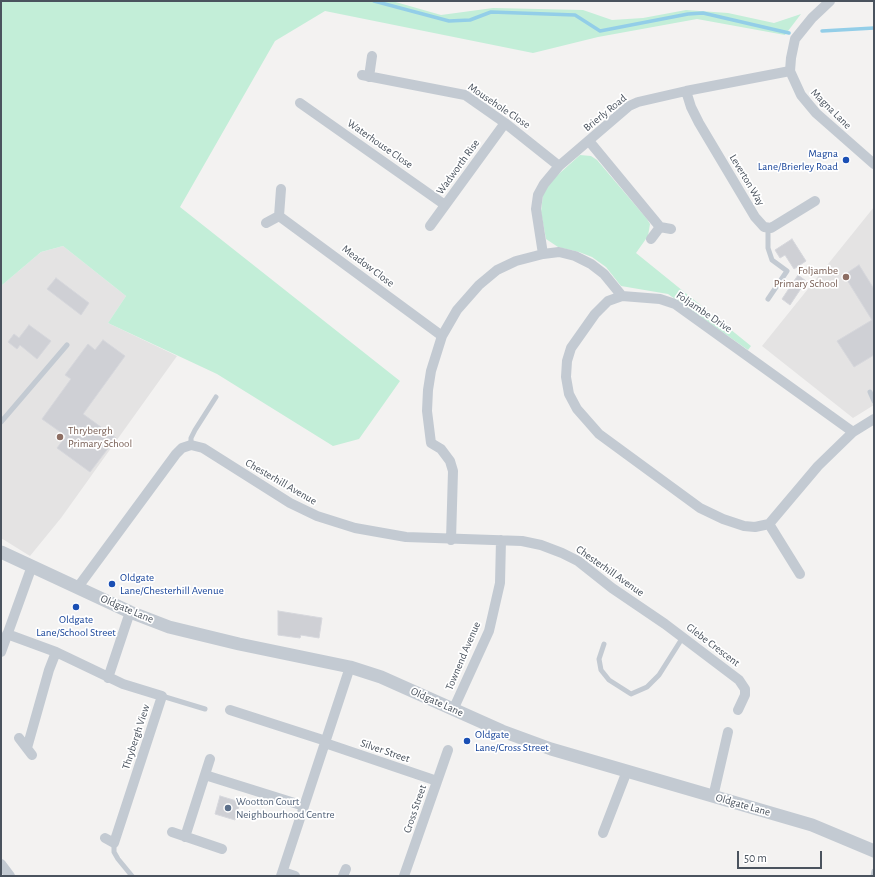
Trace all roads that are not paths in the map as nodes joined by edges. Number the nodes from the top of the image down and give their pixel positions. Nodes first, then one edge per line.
1 (830, 1) edge
2 (372, 56) dead end
3 (790, 71) junction
4 (686, 91) junction
5 (300, 103) dead end
6 (505, 122) junction
7 (589, 141) junction
8 (874, 164) edge
9 (559, 166) junction
10 (281, 189) dead end
11 (815, 201) dead end
12 (445, 205) junction
13 (279, 216) junction
14 (266, 223) dead end
15 (430, 226) dead end
16 (660, 227) junction
17 (768, 228) junction
18 (671, 229) dead end
19 (651, 239) dead end
20 (543, 254) junction
21 (622, 296) junction
22 (768, 299) dead end
23 (442, 336) junction
24 (67, 345) dead end
25 (870, 392) dead end
26 (216, 397) dead end
27 (874, 401) edge
28 (874, 419) edge
29 (1, 422) edge
30 (853, 432) junction
31 (191, 445) junction
32 (770, 524) junction
33 (452, 540) junction
34 (501, 540) junction
35 (1, 552) edge
36 (32, 566) junction
37 (800, 574) dead end
38 (78, 587) junction
39 (130, 612) junction
40 (665, 624) joint
41 (6, 628) edge
42 (683, 637) junction
43 (604, 644) dead end
44 (1, 652) edge
45 (56, 652) junction
46 (350, 667) junction
47 (108, 678) junction
48 (162, 696) junction
49 (205, 709) dead end
50 (230, 710) dead end
51 (453, 710) junction
52 (738, 710) dead end
53 (728, 732) dead end
54 (19, 738) dead end
55 (325, 742) junction
56 (448, 750) dead end
57 (210, 758) dead end
58 (627, 771) junction
59 (205, 775) junction
60 (437, 781) junction
61 (713, 797) junction
62 (304, 806) junction
63 (172, 832) dead end
64 (603, 833) dead end
65 (185, 836) junction
66 (105, 838) dead end
67 (114, 843) junction
68 (222, 849) dead end
69 (874, 851) edge
70 (1, 864) edge
71 (874, 871) edge
72 (282, 874) edge
73 (10, 876) edge
74 (132, 876) edge
75 (295, 876) edge
76 (404, 876) edge
77 (873, 876) edge

1 - 3 street
2 - 6 street, Mousehole Close
3 - 4 street, Brierly Road
3 - 8 street, Magna Lane
4 - 7 street, Brierly Road
4 - 17 street, Leverton Way
5 - 12 street, Waterhouse Close
6 - 9 street, Mousehole Close
6 - 12 street, Wadworth Rise
7 - 9 street, Brierly Road
7 - 16 street
9 - 20 street, Brierly Road
10 - 13 street
11 - 17 street
12 - 15 street, Wadworth Rise
13 - 14 street
13 - 23 street, Meadow Close
16 - 18 street
16 - 19 street
17 - 22 lane
20 - 21 street
20 - 23 street
21 - 30 street, Foljambe Drive
21 - 32 street, Foljambe Drive
23 - 33 street
24 - 29 lane
25 - 27 lane
26 - 31 lane
28 - 30 street
30 - 32 street
31 - 33 street, Chesterhill Avenue
31 - 38 street
32 - 37 street
33 - 34 street, Chesterhill Avenue
34 - 40 street, Chesterhill Avenue
34 - 51 street, Townend Avenue
35 - 36 street, Oldgate Lane
36 - 38 street, Oldgate Lane
36 - 41 street
38 - 39 street, Oldgate Lane
39 - 46 street, Oldgate Lane
39 - 47 street
40 - 42 street, Glebe Crescent
41 - 44 street
41 - 45 street, Thrybergh View
42 - 43 lane
42 - 52 street, Glebe Crescent
45 - 47 street, Thrybergh View
45 - 54 street
46 - 51 street, Oldgate Lane
46 - 55 street
47 - 48 street, Thrybergh View
48 - 49 lane
48 - 67 street, Thrybergh View
50 - 55 street, Silver Street
51 - 58 street, Oldgate Lane
53 - 61 street
55 - 60 street, Silver Street
55 - 62 street
56 - 60 street, Cross Street
57 - 59 street
58 - 61 street, Oldgate Lane
58 - 64 street
59 - 62 street
59 - 65 street
60 - 76 street, Cross Street
61 - 69 street, Oldgate Lane
62 - 72 street
63 - 65 street
65 - 68 street
66 - 67 street
67 - 74 lane
70 - 73 street
71 - 77 lane
72 - 75 street

